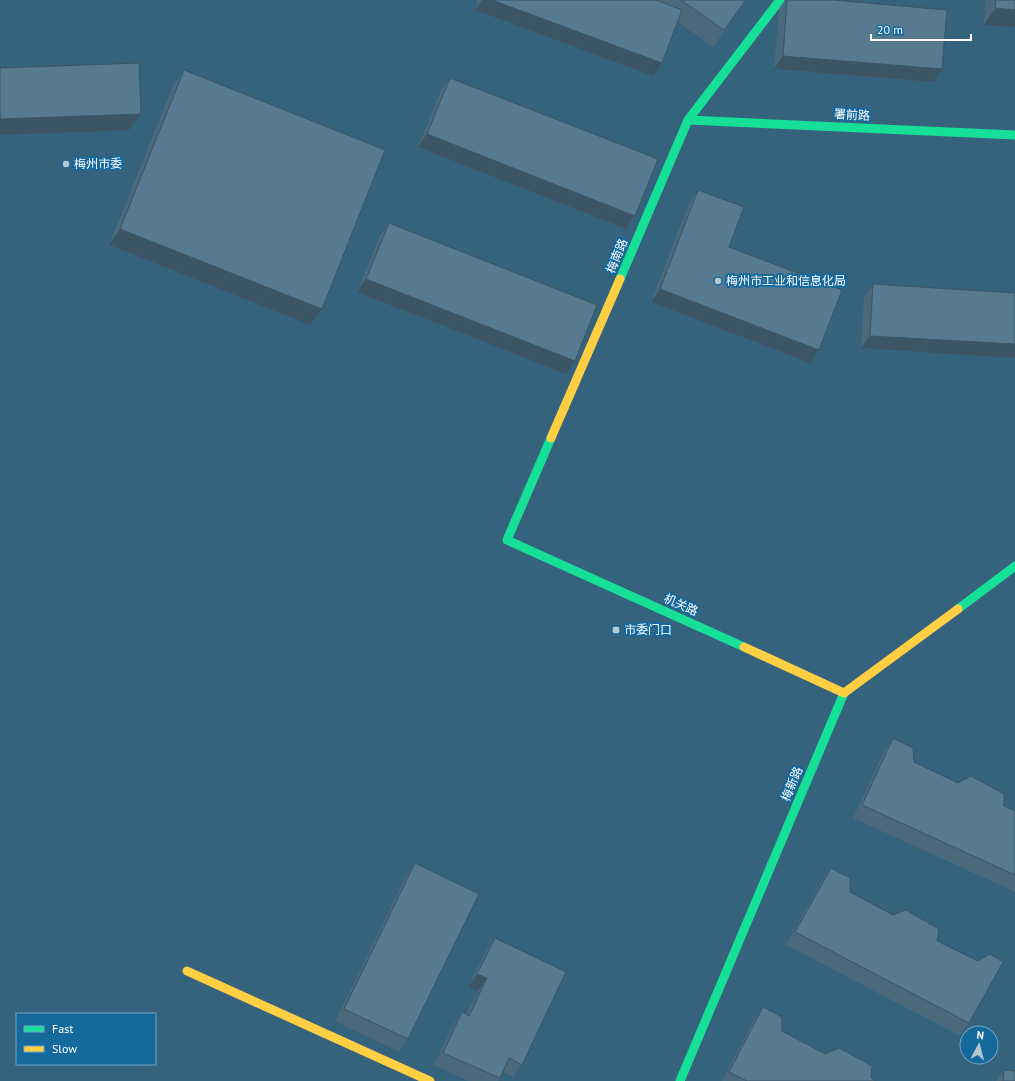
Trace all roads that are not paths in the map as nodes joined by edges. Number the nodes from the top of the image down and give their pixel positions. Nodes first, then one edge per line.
1 (780, 0) edge
2 (688, 120) junction
3 (1015, 134) edge
4 (507, 540) joint
5 (1015, 566) edge
6 (844, 693) junction
7 (187, 972) dead end
8 (430, 1081) edge
9 (680, 1081) edge

1 - 2 street, 梅南路
2 - 3 street, 署前路
2 - 4 street, 梅南路
4 - 6 street, 机关路
5 - 6 street
6 - 9 street, 梅新路
7 - 8 street

